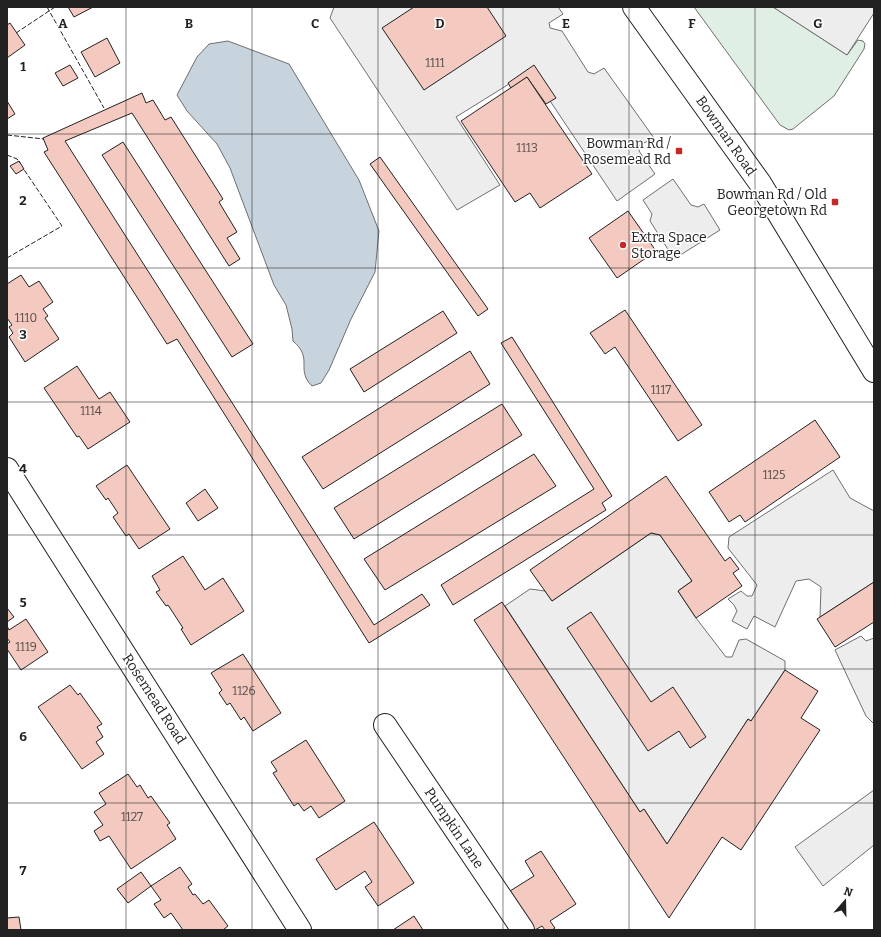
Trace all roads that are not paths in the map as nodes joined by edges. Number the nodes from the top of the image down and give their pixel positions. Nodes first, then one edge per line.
1 (634, 7) edge
2 (874, 371) edge
3 (7, 469) edge
4 (385, 725) dead end
5 (300, 930) edge
6 (523, 930) edge

1 - 2 street, Bowman Road
3 - 5 street, Rosemead Road
4 - 6 street, Pumpkin Lane

